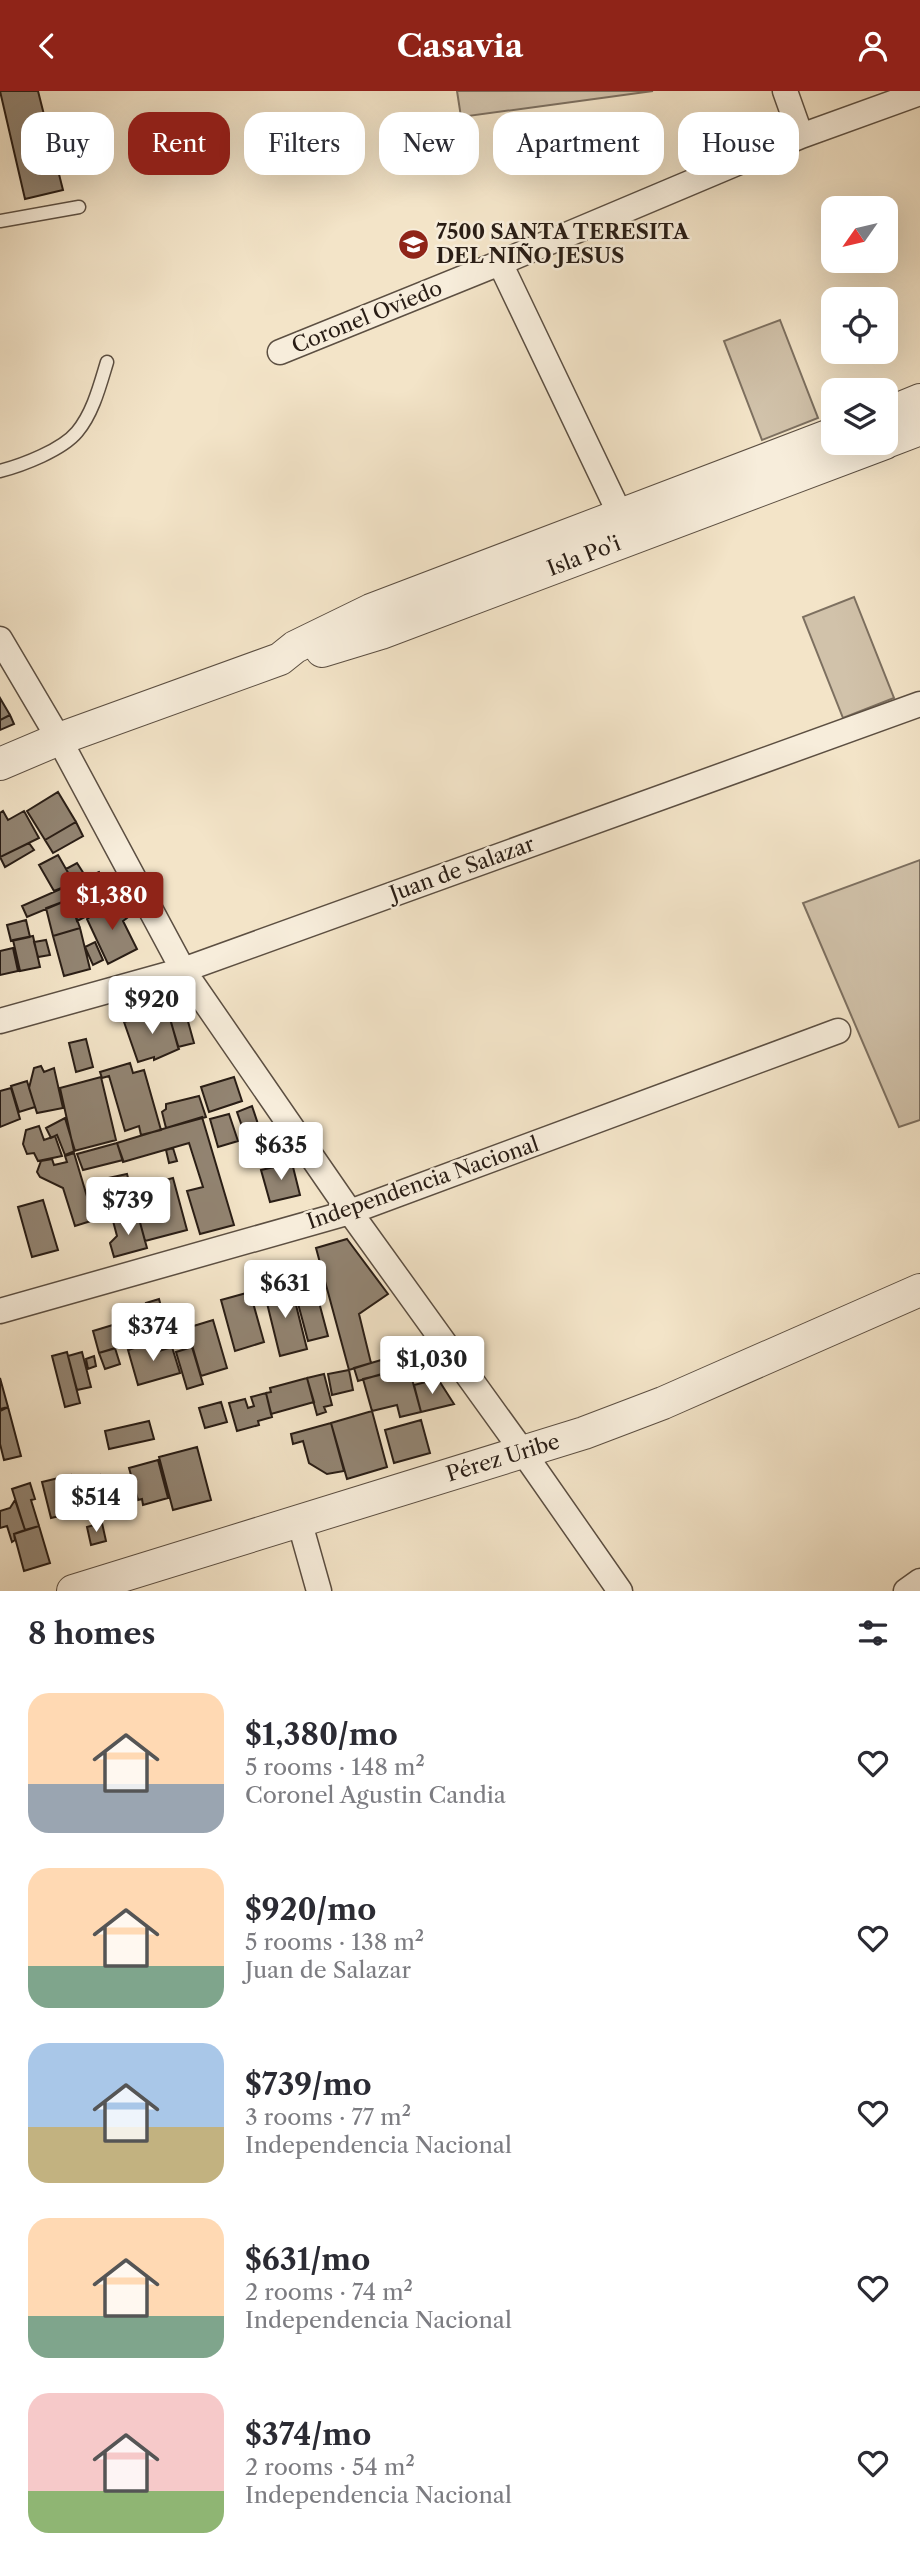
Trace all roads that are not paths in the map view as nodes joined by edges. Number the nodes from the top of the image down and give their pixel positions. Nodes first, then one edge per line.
1 (785, 91) edge
2 (920, 93) edge
3 (801, 136) junction
4 (79, 207) dead end
5 (0, 221) edge
6 (500, 263) junction
7 (280, 352) dead end
8 (107, 362) dead end
9 (920, 400) edge
10 (898, 409) edge
11 (920, 429) edge
12 (898, 438) edge
13 (821, 439) edge
14 (848, 455) edge
15 (0, 471) edge
16 (626, 527) junction
17 (0, 639) edge
18 (920, 704) edge
19 (60, 739) junction
20 (0, 764) edge
21 (183, 970) junction
22 (0, 1021) edge
23 (838, 1031) dead end
24 (350, 1212) junction
25 (920, 1290) edge
26 (0, 1311) edge
27 (523, 1452) junction
28 (299, 1520) junction
29 (920, 1581) edge
30 (73, 1591) edge
31 (319, 1591) edge
32 (620, 1591) edge
33 (905, 1591) edge

1 - 3 street
2 - 3 street, Coronel Oviedo
3 - 6 street, Coronel Oviedo
4 - 5 lane
6 - 7 street, Coronel Oviedo
6 - 16 street
8 - 15 lane
9 - 10 street
11 - 12 street, Isla Po'i
13 - 16 street, Isla Po'i
14 - 16 street, Isla Po'i
16 - 19 street, Isla Po'i
17 - 19 street
18 - 21 street, Juan de Salazar
19 - 20 street, Isla Po'i
19 - 21 street
21 - 22 street, Juan de Salazar
21 - 24 street
23 - 24 street, Independencia Nacional
24 - 26 street, Independencia Nacional
24 - 27 street
25 - 27 street, Pérez Uribe
27 - 28 street, Pérez Uribe
27 - 32 street
28 - 30 street, Pérez Uribe
28 - 31 street
29 - 33 street

